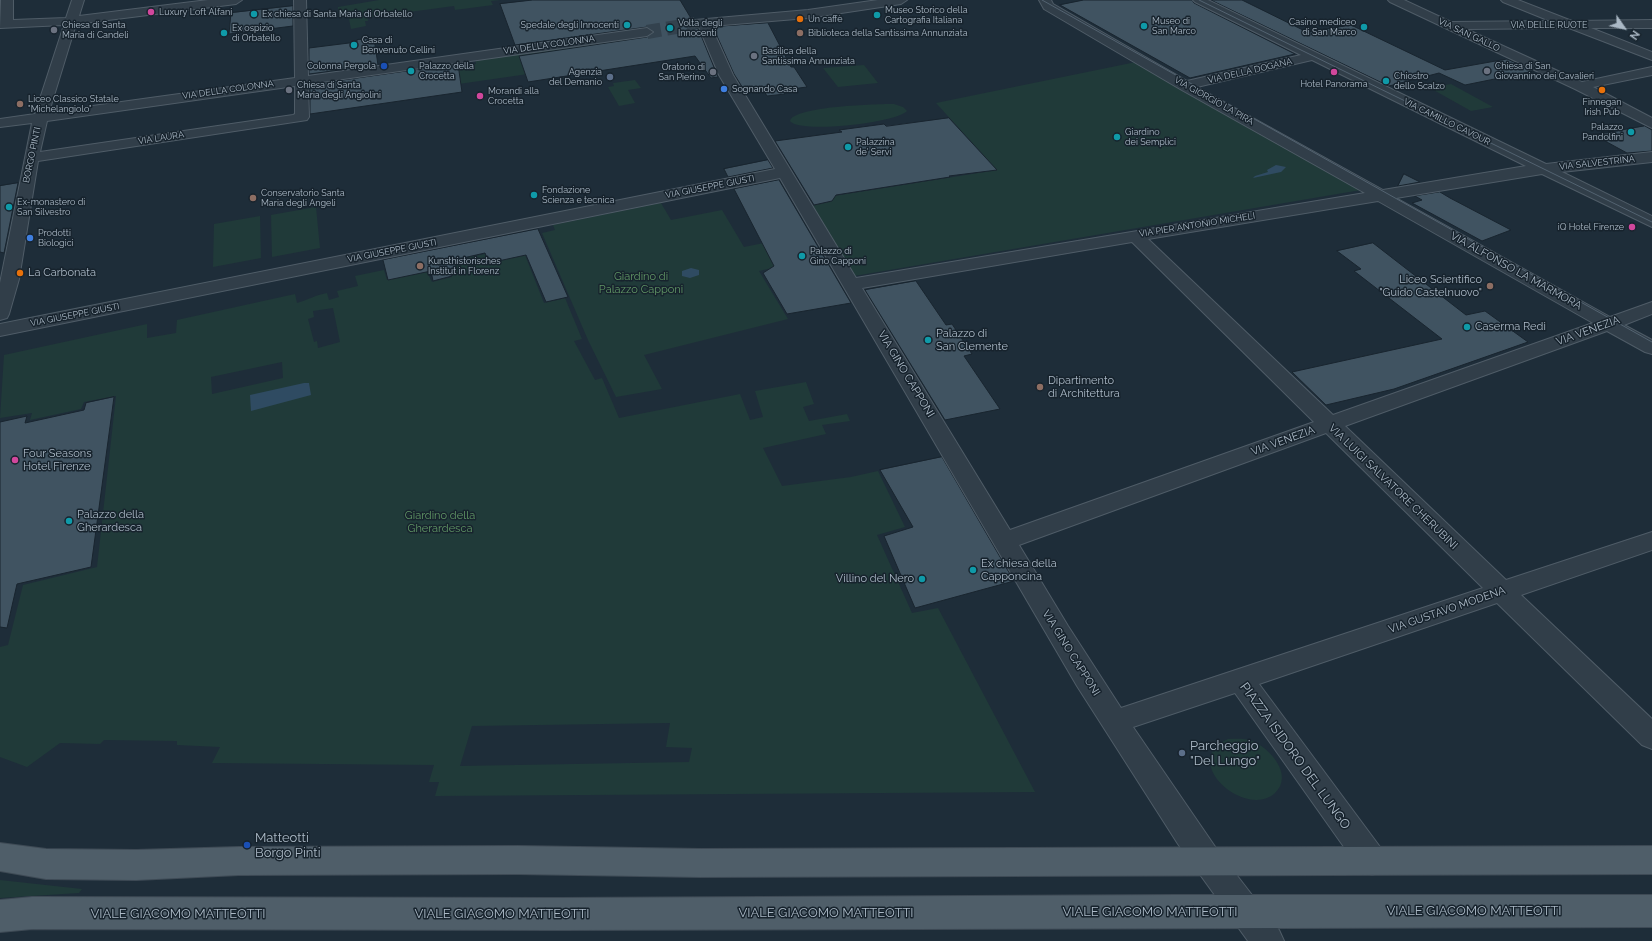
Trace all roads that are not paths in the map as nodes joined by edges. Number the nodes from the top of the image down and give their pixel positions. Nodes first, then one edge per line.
1 (6, 0) edge
2 (78, 0) edge
3 (236, 0) edge
4 (300, 0) edge
5 (901, 0) edge
6 (1199, 0) edge
7 (1394, 0) edge
8 (1507, 0) edge
9 (1047, 3) edge
10 (72, 21) junction
11 (4, 24) edge
12 (1652, 24) edge
13 (1447, 25) junction
14 (1573, 25) junction
15 (647, 32) tunnel mouth
16 (1314, 56) junction
17 (1652, 56) edge
18 (1652, 71) edge
19 (301, 80) junction
20 (1185, 86) junction
21 (1580, 86) junction
22 (41, 117) junction
23 (0, 123) edge
24 (1652, 124) edge
25 (1652, 157) edge
26 (31, 158) junction
27 (1543, 169) junction
28 (785, 172) junction
29 (1381, 194) junction
30 (1652, 222) edge
31 (1135, 236) junction
32 (852, 284) junction
33 (1652, 308) edge
34 (0, 314) edge
35 (1609, 324) junction
36 (0, 330) edge
37 (1652, 348) edge
38 (1328, 424) junction
39 (1005, 541) junction
40 (1652, 541) edge
41 (1502, 592) junction
42 (1242, 680) junction
43 (1115, 722) junction
44 (1652, 737) edge
45 (2, 857) edge
46 (1652, 860) edge
47 (1372, 861) junction
48 (1207, 862) junction
49 (1652, 911) edge
50 (1245, 912) junction
51 (0, 916) edge
52 (1268, 941) edge

1 - 11 street
2 - 10 street, BORGO PINTI
3 - 10 street
4 - 19 street
5 - 28 street, VIA GINO CAPPONI
6 - 16 street, VIA CAMILLO CAVOUR
7 - 13 street, VIA SAN GALLO
8 - 14 street
9 - 20 street, VIA GIORGIO LA PIRA
10 - 11 street
10 - 22 street, BORGO PINTI
12 - 14 street, VIA DELLE RUOTE
13 - 14 street, VIA DELLE RUOTE
13 - 21 street, VIA SAN GALLO
14 - 17 street
15 - 19 street, VIA DELLA COLONNA
16 - 20 street, VIA DELLA DOGANA
16 - 27 street, VIA CAMILLO CAVOUR
18 - 21 street
19 - 22 street, VIA DELLA COLONNA
19 - 26 street, VIA LAURA
20 - 29 street, VIA GIORGIO LA PIRA
21 - 24 street, VIA SAN GALLO
22 - 23 street, VIA DELLA COLONNA
22 - 26 street, BORGO PINTI
25 - 27 street, VIA SALVESTRINA
26 - 34 street, BORGO PINTI
27 - 29 street, VIA PIER ANTONIO MICHELI
27 - 30 street, VIA CAMILLO CAVOUR
28 - 32 street, VIA GINO CAPPONI
28 - 36 street, VIA GIUSEPPE GIUSTI
29 - 31 street, VIA PIER ANTONIO MICHELI
29 - 35 street, VIA ALFONSO LA MARMORA
31 - 32 street, VIA PIER ANTONIO MICHELI
31 - 38 street, VIA LUIGI SALVATORE CHERUBINI
32 - 39 street, VIA GINO CAPPONI
33 - 35 street, VIA VENEZIA
35 - 37 street, VIA ALFONSO LA MARMORA
35 - 38 street, VIA VENEZIA
38 - 39 street, VIA VENEZIA
38 - 41 street, VIA LUIGI SALVATORE CHERUBINI
39 - 43 street, VIA GINO CAPPONI
40 - 41 street, VIA GUSTAVO MODENA
41 - 42 street, VIA GUSTAVO MODENA
41 - 44 street, VIA LUIGI SALVATORE CHERUBINI
42 - 43 street, PIAZZA ISIDORO DEL LUNGO
42 - 47 street, PIAZZA ISIDORO DEL LUNGO
43 - 48 street
45 - 48 main road
46 - 47 main road
47 - 48 main road
48 - 50 street
49 - 50 main road, VIALE GIACOMO MATTEOTTI
50 - 51 main road, VIALE GIACOMO MATTEOTTI
50 - 52 street

